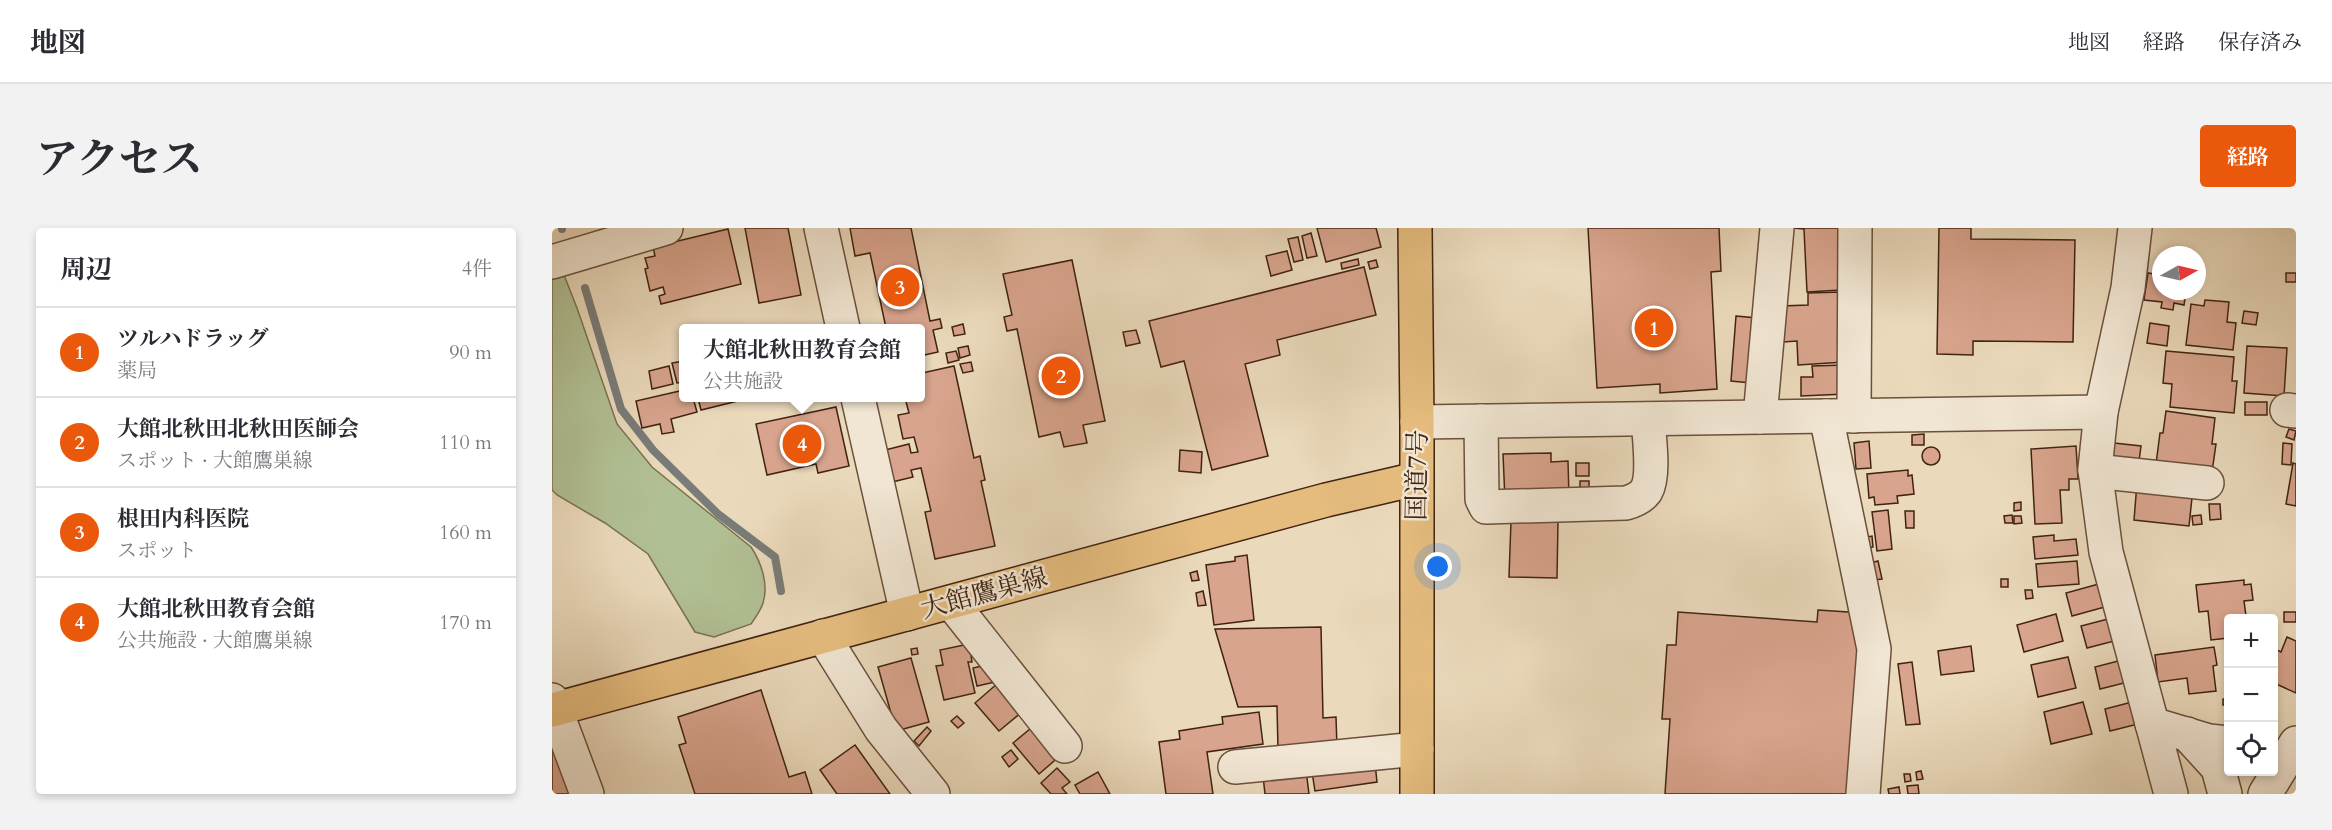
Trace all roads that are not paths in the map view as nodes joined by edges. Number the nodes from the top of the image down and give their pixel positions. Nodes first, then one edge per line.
1 (666, 228) edge
2 (821, 228) edge
3 (1415, 228) edge
4 (1778, 228) edge
5 (1855, 228) edge
6 (2135, 228) edge
7 (552, 262) edge
8 (842, 324) edge
9 (859, 402) edge
10 (2101, 412) junction
11 (1840, 416) junction
12 (1760, 417) junction
13 (1648, 419) junction
14 (1481, 421) junction
15 (1418, 422) junction
16 (2095, 471) junction
17 (1416, 479) junction
18 (2207, 483) dead end
19 (951, 602) junction
20 (907, 614) junction
21 (823, 636) junction
22 (553, 706) edge
23 (2152, 724) junction
24 (2187, 734) junction
25 (2296, 737) edge
26 (2224, 742) edge
27 (2278, 742) edge
28 (2296, 742) edge
29 (1065, 746) dead end
30 (1417, 749) junction
31 (1235, 767) dead end
32 (587, 794) edge
33 (933, 794) edge
34 (1417, 794) edge
35 (1863, 794) edge
36 (2171, 794) edge
37 (2225, 794) edge
38 (2265, 794) edge

1 - 7 street
2 - 8 street
3 - 15 main road, 国道7号
4 - 12 street
5 - 11 street
6 - 10 street
9 - 20 street
10 - 11 street
10 - 16 street
11 - 12 street
11 - 35 street
12 - 13 street
13 - 14 street
13 - 14 street
14 - 15 street
15 - 17 main road, 国道7号
16 - 18 street
16 - 23 street
17 - 19 main road, 大館鷹巣線
17 - 30 main road, 国道7号
19 - 20 main road, 大館鷹巣線
19 - 29 street
20 - 21 main road, 大館鷹巣線
21 - 22 main road, 大館鷹巣線
21 - 33 street
22 - 32 street
23 - 24 street
23 - 36 street
24 - 26 street
24 - 37 street
25 - 27 street
28 - 38 street
30 - 31 street
30 - 34 main road, 国道7号

